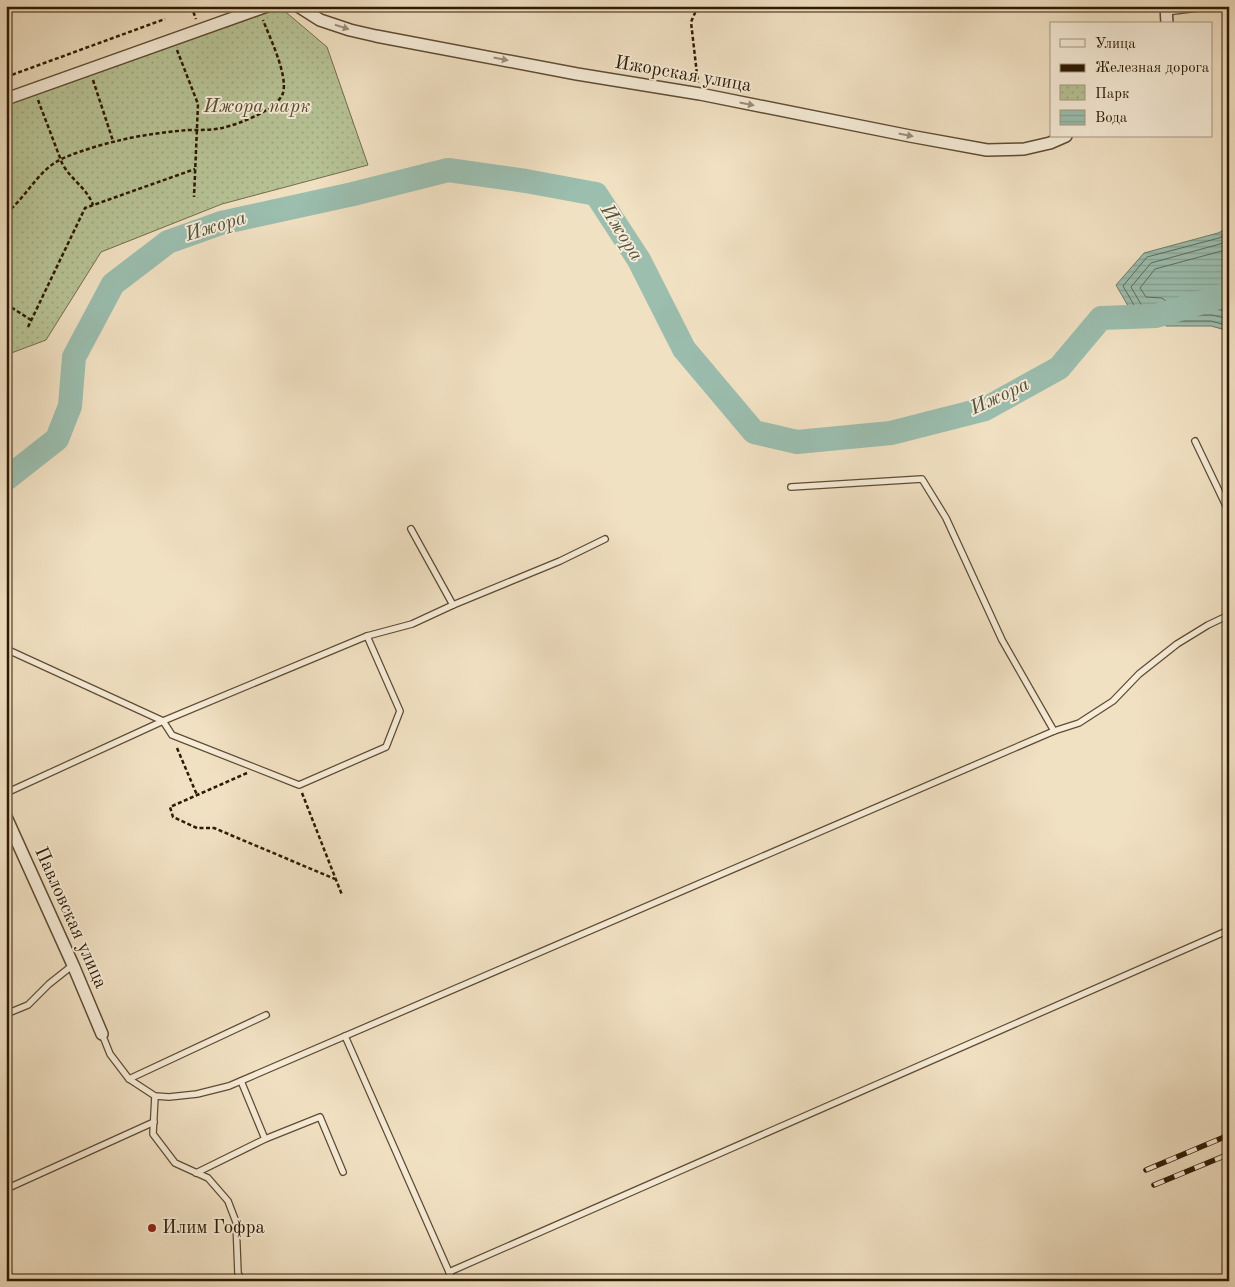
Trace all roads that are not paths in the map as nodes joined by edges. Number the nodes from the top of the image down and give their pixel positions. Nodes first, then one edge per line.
1 (298, 6) edge
2 (1214, 6) edge
3 (263, 8) edge
4 (1166, 14) edge
5 (6, 98) edge
6 (1061, 138) edge
7 (1195, 441) dead end
8 (791, 487) dead end
9 (1229, 512) edge
10 (411, 529) dead end
11 (605, 539) dead end
12 (453, 605) junction
13 (1229, 615) edge
14 (368, 636) junction
15 (6, 649) edge
16 (163, 721) junction
17 (1054, 731) junction
18 (6, 793) edge
19 (6, 817) edge
20 (1229, 930) edge
21 (73, 965) junction
22 (6, 1014) edge
23 (266, 1015) dead end
24 (102, 1034) joint
25 (346, 1036) junction
26 (129, 1079) junction
27 (241, 1081) junction
28 (155, 1096) junction
29 (154, 1122) junction
30 (265, 1139) junction
31 (343, 1172) dead end
32 (196, 1173) junction
33 (6, 1189) edge
34 (449, 1272) junction
35 (242, 1281) edge
36 (452, 1281) edge

1 -> 6 street, Ижорская улица
2 - 4 lane
3 - 5 street
7 - 9 lane
8 - 17 lane
10 - 12 lane
11 - 12 lane
12 - 14 lane
13 - 17 lane
14 - 16 lane
14 - 16 lane
15 - 16 lane
16 - 18 lane
17 - 25 lane
19 - 21 street, Павловская улица
20 - 34 lane
21 - 22 lane
21 - 24 street, Павловская улица
23 - 26 lane
24 - 26 lane
25 - 27 lane
25 - 34 lane
26 - 28 lane
27 - 28 lane
27 - 30 lane
28 - 29 lane
29 - 32 lane
29 - 33 lane
30 - 31 lane
30 - 32 lane
32 - 35 lane
34 - 36 lane

